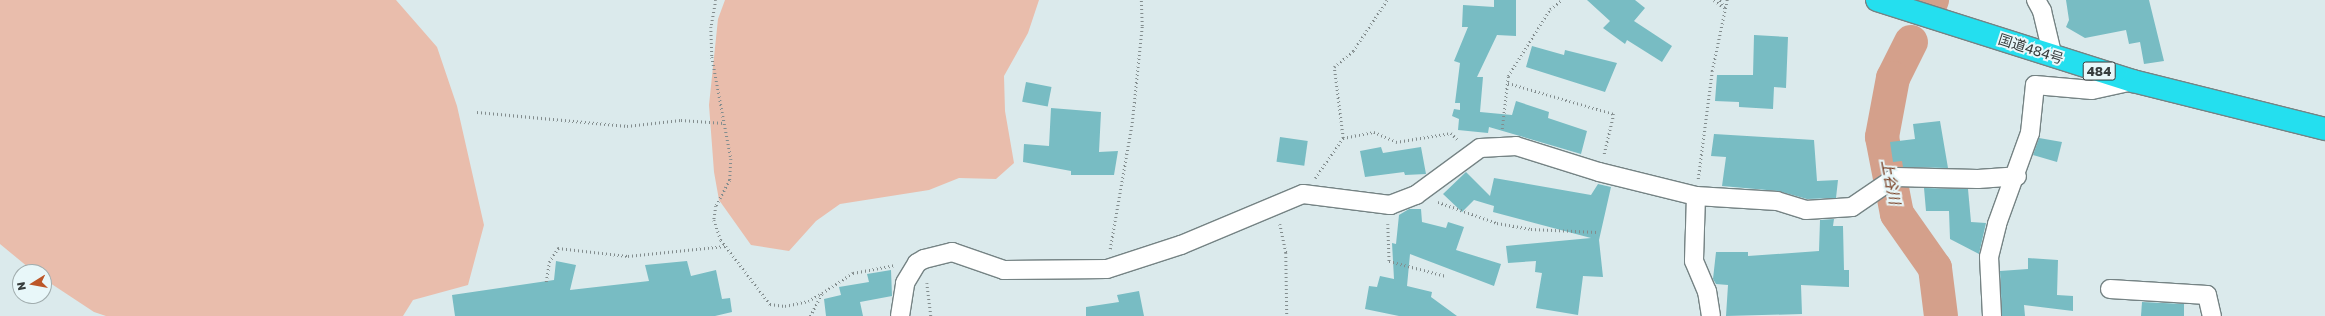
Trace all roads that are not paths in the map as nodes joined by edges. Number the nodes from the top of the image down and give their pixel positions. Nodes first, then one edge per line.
1 (1877, 0) edge
2 (2036, 0) edge
3 (2053, 57) junction
4 (2133, 81) junction
5 (2325, 129) edge
6 (2017, 176) junction
7 (1696, 196) junction
8 (2110, 289) dead end
9 (900, 316) edge
10 (1711, 316) edge
11 (1992, 316) edge
12 (2212, 316) edge

1 - 3 highway, 国道484号 / 484
2 - 3 street
3 - 4 highway, 国道484号 / 484
4 - 5 highway, 国道484号 / 484
4 - 6 street
6 - 7 street
6 - 11 street
7 - 9 street
7 - 10 street
8 - 12 street

